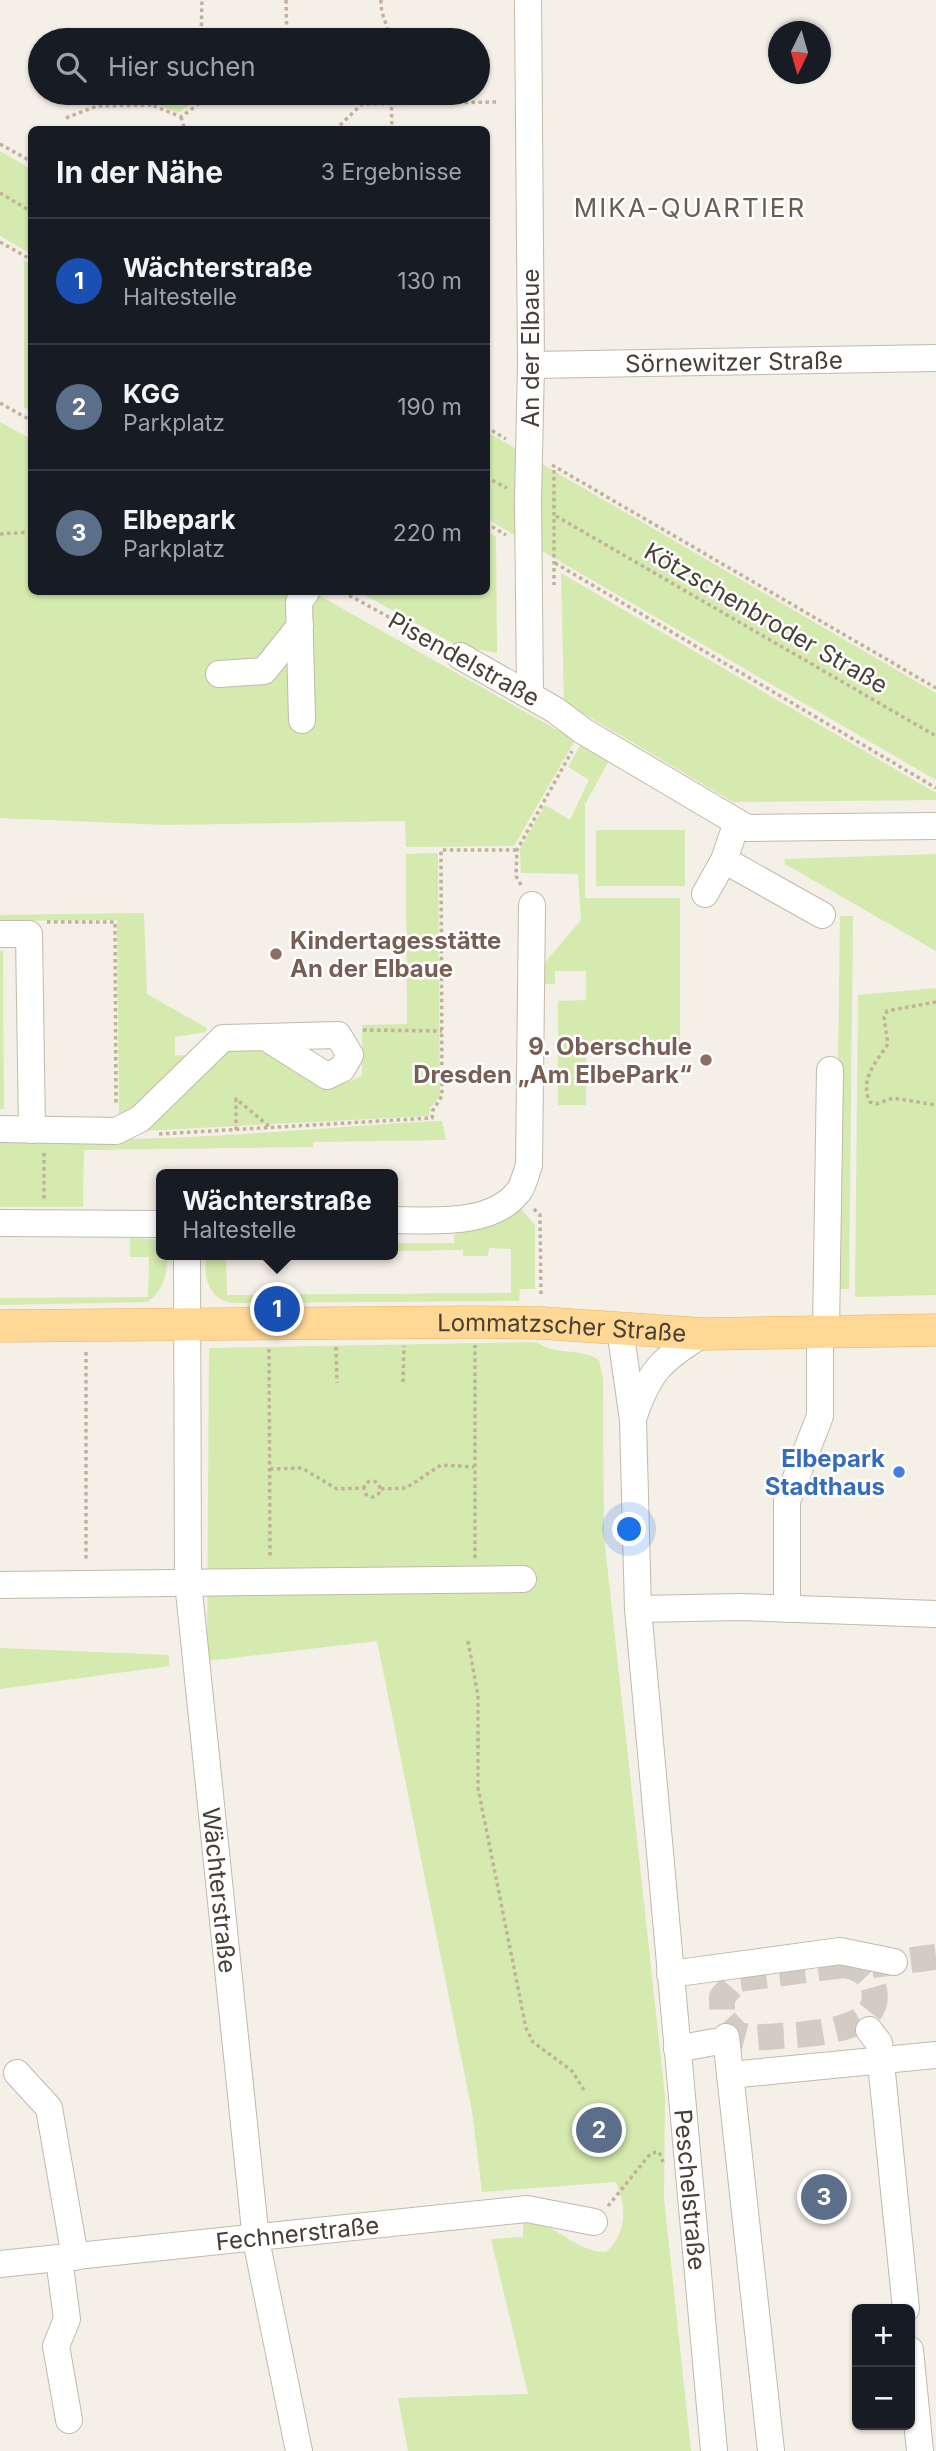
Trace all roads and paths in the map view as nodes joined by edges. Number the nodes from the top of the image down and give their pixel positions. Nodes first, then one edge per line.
1 (202, 0) edge
2 (286, 0) edge
3 (381, 0) edge
4 (528, 0) edge
5 (201, 28) edge
6 (287, 28) edge
7 (389, 28) edge
8 (490, 102) edge
9 (498, 102) dead end
10 (152, 105) joint
11 (197, 105) edge
12 (361, 105) edge
13 (391, 105) edge
14 (181, 117) junction
15 (66, 118) dead end
16 (184, 126) edge
17 (339, 126) edge
18 (392, 126) edge
19 (0, 144) edge
20 (28, 160) edge
21 (0, 193) edge
22 (28, 210) edge
23 (0, 242) edge
24 (28, 258) edge
25 (936, 358) edge
26 (531, 365) junction
27 (0, 403) edge
28 (28, 419) edge
29 (490, 429) edge
30 (541, 452) junction
31 (554, 466) junction
32 (490, 525) edge
33 (579, 531) dead end
34 (28, 532) edge
35 (0, 534) edge
36 (528, 547) junction
37 (554, 563) junction
38 (555, 590) dead end
39 (304, 595) edge
40 (348, 595) edge
41 (300, 626) junction
42 (460, 656) joint
43 (219, 674) dead end
44 (936, 688) edge
45 (530, 695) junction
46 (302, 720) dead end
47 (583, 731) junction
48 (936, 736) edge
49 (936, 788) edge
50 (742, 825) junction
51 (936, 826) edge
52 (517, 850) junction
53 (724, 860) junction
54 (705, 894) dead end
55 (532, 905) joint
56 (822, 915) dead end
57 (0, 934) edge
58 (29, 934) junction
59 (936, 1002) edge
60 (442, 1031) junction
61 (338, 1035) junction
62 (265, 1037) junction
63 (830, 1070) dead end
64 (935, 1105) edge
65 (936, 1114) edge
66 (272, 1128) junction
67 (0, 1129) edge
68 (38, 1130) junction
69 (236, 1130) junction
70 (116, 1131) junction
71 (156, 1135) dead end
72 (519, 1191) junction
73 (398, 1220) edge
74 (0, 1223) edge
75 (44, 1223) junction
76 (156, 1224) edge
77 (187, 1260) edge
78 (475, 1322) junction
79 (404, 1323) junction
80 (542, 1323) junction
81 (269, 1324) junction
82 (335, 1324) junction
83 (86, 1325) junction
84 (186, 1325) junction
85 (0, 1326) edge
86 (620, 1329) junction
87 (936, 1330) edge
88 (823, 1332) junction
89 (703, 1334) junction
90 (403, 1382) dead end
91 (337, 1383) dead end
92 (633, 1420) junction
93 (474, 1467) junction
94 (270, 1469) junction
95 (364, 1488) junction
96 (380, 1489) junction
97 (475, 1579) junction
98 (523, 1579) dead end
99 (270, 1581) junction
100 (188, 1582) junction
101 (86, 1584) junction
102 (0, 1585) edge
103 (638, 1609) junction
104 (787, 1609) junction
105 (936, 1614) edge
106 (468, 1641) dead end
107 (666, 1929) junction
108 (894, 1962) tunnel mouth
109 (711, 1967) junction
110 (670, 1974) junction
111 (869, 2030) dead end
112 (677, 2049) junction
113 (936, 2055) edge
114 (881, 2061) junction
115 (17, 2073) dead end
116 (730, 2075) junction
117 (584, 2090) dead end
118 (666, 2171) dead end
119 (594, 2222) joint
120 (256, 2240) junction
121 (67, 2258) junction
122 (0, 2264) edge
123 (905, 2304) edge
124 (912, 2367) edge
125 (69, 2420) dead end
126 (299, 2451) edge
127 (714, 2451) edge
128 (771, 2451) edge
129 (920, 2451) edge

1 - 5 path
2 - 6 path
3 - 7 path
4 - 26 street, An der Elbaue
8 - 9 path
10 - 14 path
10 - 15 path
11 - 14 path
12 - 17 path
13 - 18 path
14 - 16 path
19 - 20 path
21 - 22 path
23 - 24 path
25 - 26 street, Sörnewitzer Straße
26 - 30 street, An der Elbaue
27 - 28 path
29 - 30 path
30 - 31 path
30 - 31 path
30 - 36 street, An der Elbaue
31 - 37 path
31 - 44 path
32 - 36 path
33 - 48 path, Kötzschenbroder Straße
34 - 35 path
36 - 37 path
36 - 45 street, An der Elbaue
37 - 38 path
37 - 49 path
39 - 41 street
40 - 42 path, Pisendelstraße
41 - 43 street
41 - 46 street
42 - 45 street, Pisendelstraße
45 - 47 street, Pisendelstraße
47 - 50 street, Pisendelstraße
47 - 52 path
50 - 51 street
50 - 53 street
52 - 55 path
52 - 60 path
53 - 54 street
53 - 56 street
55 - 72 street
57 - 58 street
58 - 68 street
58 - 70 path
59 - 64 path
60 - 61 path
60 - 66 path
61 - 62 street
61 - 62 street
62 - 70 street
63 - 88 street
64 - 65 path
66 - 69 path
66 - 69 path
67 - 68 street
68 - 70 street
68 - 75 path
69 - 71 path
72 - 73 street
72 - 80 path
74 - 75 street
75 - 76 street
77 - 84 street
78 - 79 main road, Lommatzscher Straße
78 - 80 main road, Lommatzscher Straße
78 - 93 path
79 - 82 main road, Lommatzscher Straße
79 - 90 path
80 - 86 main road, Lommatzscher Straße
81 - 82 main road, Lommatzscher Straße
81 - 84 main road, Lommatzscher Straße
81 - 94 path
82 - 91 path
83 - 84 main road, Lommatzscher Straße
83 - 85 main road, Lommatzscher Straße
83 - 101 path
84 - 100 street, Wächterstraße
86 - 89 main road, Lommatzscher Straße
86 - 92 street, Peschelstraße
87 - 88 main road, Lommatzscher Straße
88 - 89 main road, Lommatzscher Straße
88 - 104 street
89 - 92 street
92 - 103 street, Peschelstraße
93 - 96 path
93 - 97 path
94 - 95 path
94 - 99 path
95 - 96 path
95 - 96 path
97 - 98 street
97 - 99 street
99 - 100 street
100 - 101 street
100 - 120 street, Wächterstraße
101 - 102 street
103 - 104 street
103 - 107 street, Peschelstraße
104 - 105 street
106 - 117 path
107 - 109 street
107 - 110 street, Peschelstraße
108 - 109 street
109 - 110 street
110 - 112 street, Peschelstraße
111 - 114 street
112 - 116 street
112 - 127 street, Peschelstraße
113 - 114 street
114 - 116 street
114 - 123 street
115 - 121 street
116 - 128 street
118 - 119 path
119 - 120 street, Fechnerstraße
120 - 121 street, Fechnerstraße
120 - 126 street, Wächterstraße
121 - 122 street, Fechnerstraße
121 - 125 street
124 - 129 street

